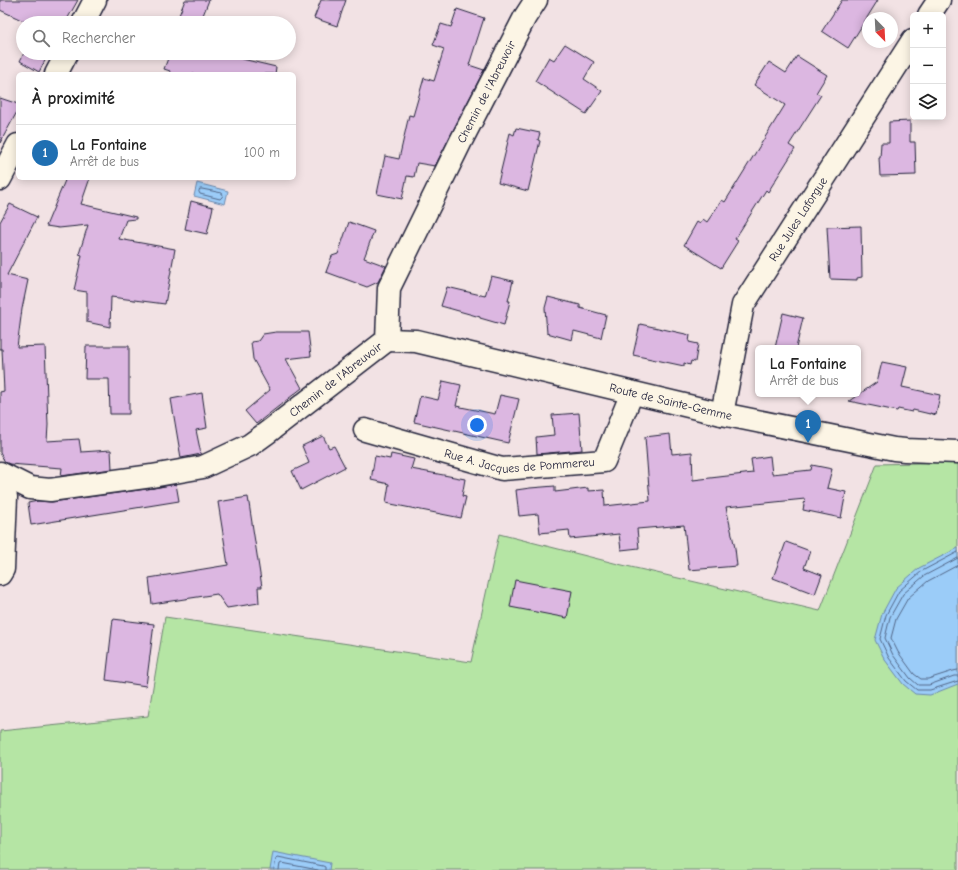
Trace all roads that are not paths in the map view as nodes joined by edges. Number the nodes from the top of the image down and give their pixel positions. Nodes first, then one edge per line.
1 (95, 0) edge
2 (536, 0) edge
3 (939, 0) edge
4 (931, 12) edge
5 (87, 16) edge
6 (910, 45) edge
7 (63, 60) edge
8 (57, 72) edge
9 (16, 149) edge
10 (0, 179) edge
11 (387, 340) junction
12 (632, 393) junction
13 (722, 414) junction
14 (365, 430) dead end
15 (958, 452) edge
16 (0, 473) edge
17 (0, 483) edge
18 (0, 574) edge

1 - 5 street
2 - 11 street, Chemin de l'Abreuvoir
3 - 4 street
6 - 13 street, Rue Jules Laforgue
7 - 8 street
9 - 10 street
11 - 12 street, Route de Sainte-Gemme
11 - 16 street, Chemin de l'Abreuvoir
12 - 13 street, Route de Sainte-Gemme
12 - 14 street, Rue A. Jacques de Pommereu
13 - 15 street, Route de Sainte-Gemme
17 - 18 street

